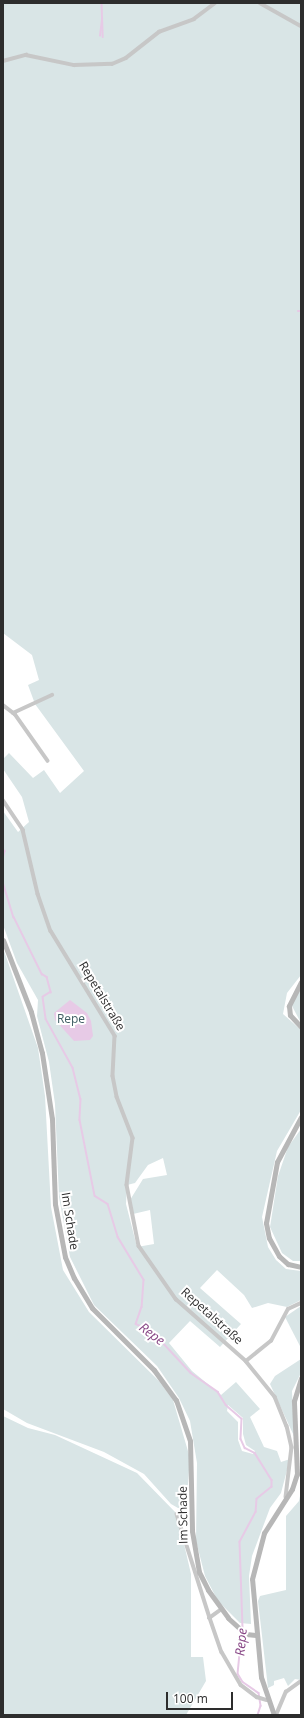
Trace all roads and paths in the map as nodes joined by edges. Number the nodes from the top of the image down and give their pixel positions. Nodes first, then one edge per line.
1 (215, 3) edge
2 (260, 3) edge
3 (301, 26) edge
4 (3, 61) edge
5 (52, 695) dead end
6 (3, 705) edge
7 (13, 713) junction
8 (48, 761) dead end
9 (3, 800) edge
10 (3, 940) edge
11 (301, 982) edge
12 (301, 1027) edge
13 (301, 1117) edge
14 (301, 1267) edge
15 (301, 1303) edge
16 (246, 1361) junction
17 (301, 1378) edge
18 (286, 1496) junction
19 (177, 1514) dead end
20 (221, 1610) junction
21 (210, 1618) junction
22 (254, 1636) junction
23 (300, 1682) dead end
24 (266, 1700) junction
25 (275, 1715) edge

1 - 4 street
2 - 3 street
5 - 7 street
6 - 7 street
7 - 8 street
9 - 16 street, Repetalstraße
10 - 20 street, Im Schade
11 - 12 street
13 - 14 street
15 - 16 street, Repetalstraße
16 - 18 street, Repetalstraße
17 - 18 street
18 - 22 street, Repetalstraße
19 - 21 street
20 - 21 street
20 - 22 street, Im Schade
21 - 24 street
22 - 24 street, Repetalstraße
23 - 25 street, Repetalstraße
24 - 25 street, Repetalstraße

